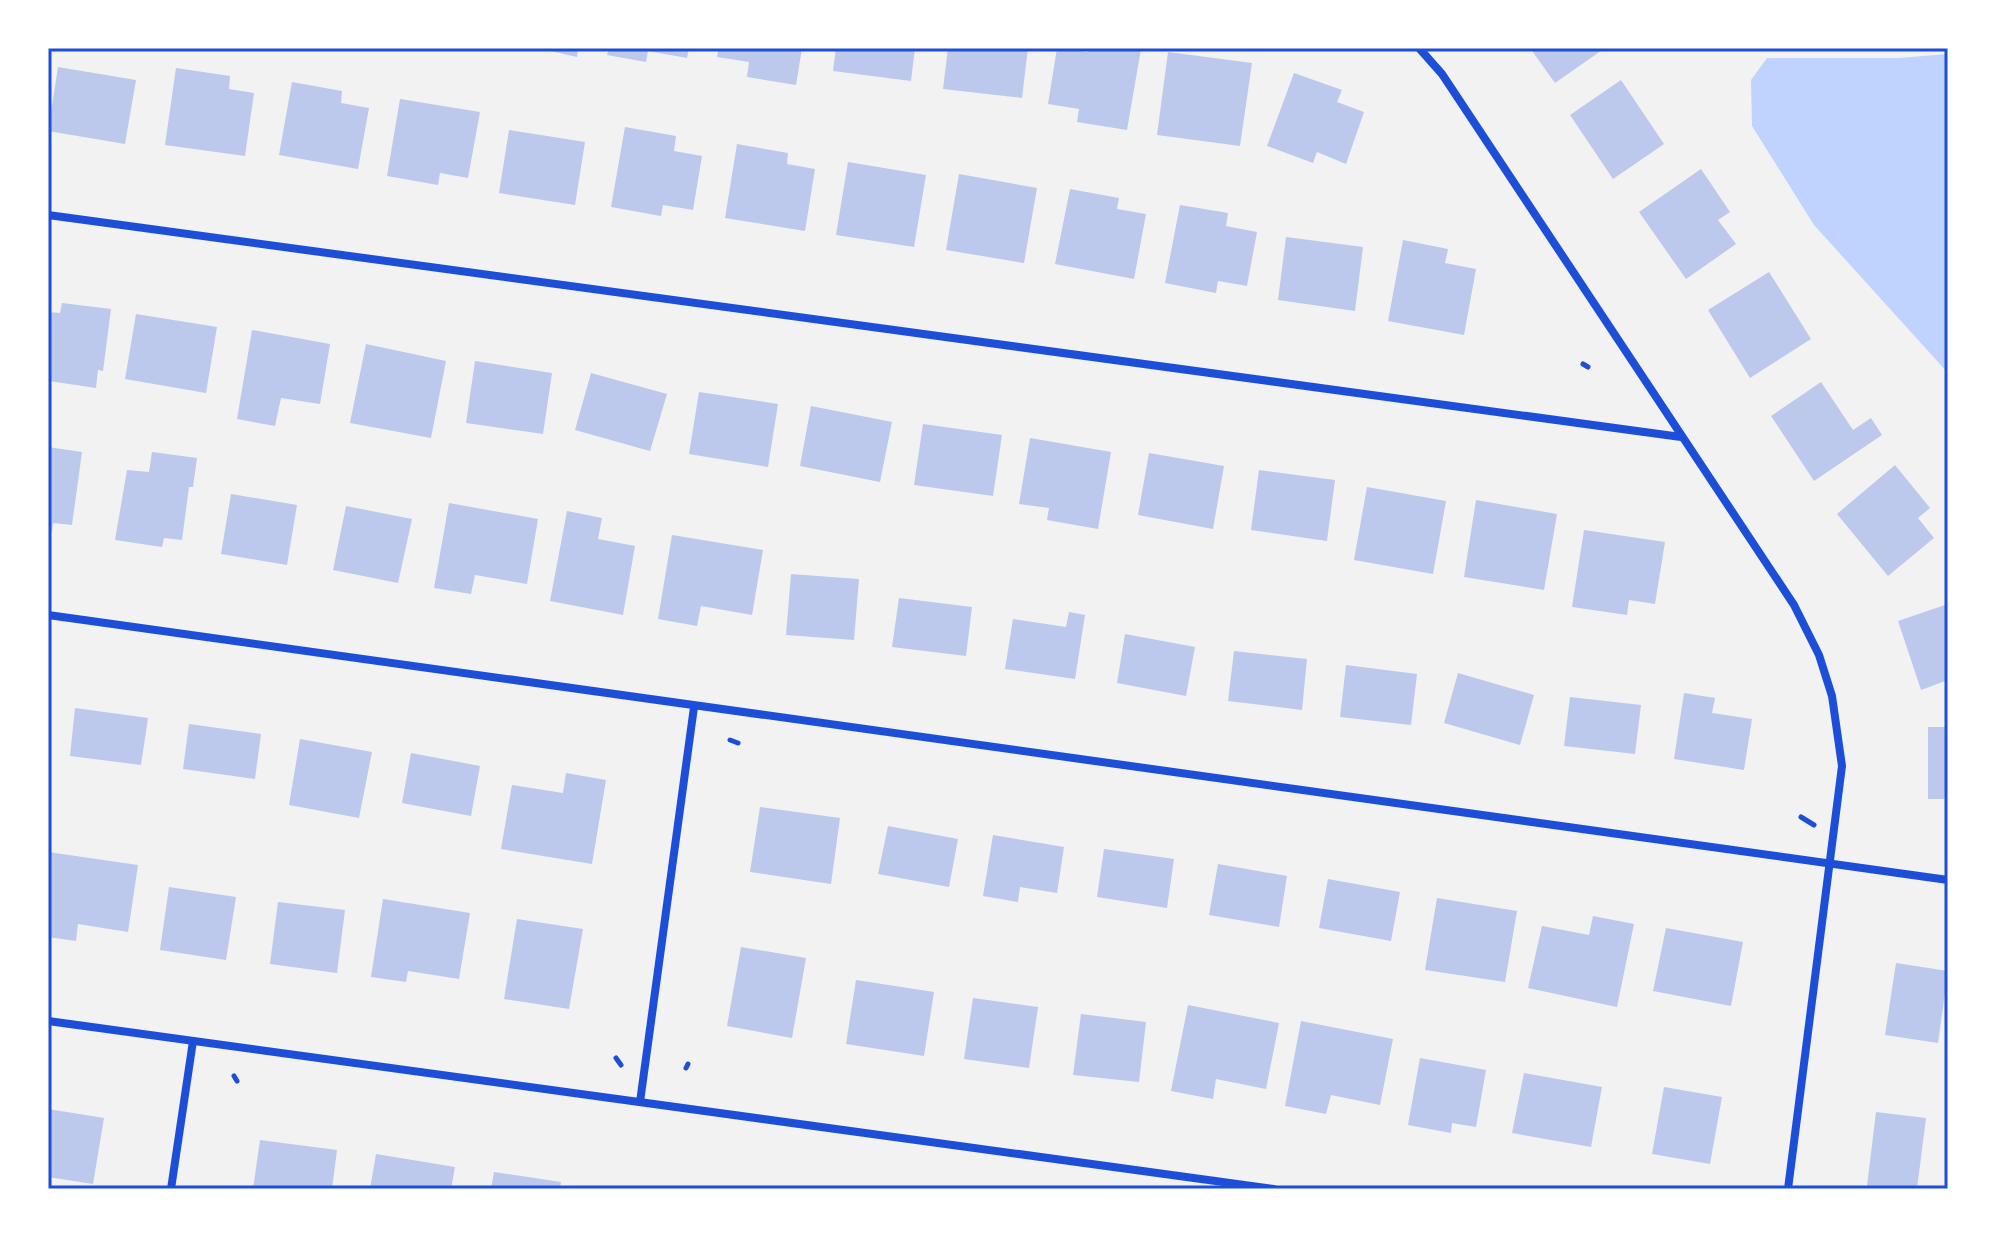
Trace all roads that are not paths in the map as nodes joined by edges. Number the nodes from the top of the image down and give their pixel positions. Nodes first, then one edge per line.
1 (1419, 48) edge
2 (48, 215) edge
3 (1681, 437) junction
4 (48, 615) edge
5 (694, 707) junction
6 (1832, 863) junction
7 (1948, 880) edge
8 (48, 1021) edge
9 (193, 1041) junction
10 (640, 1102) junction
11 (171, 1189) edge
12 (1274, 1189) edge
13 (1788, 1189) edge

1 - 3 street
2 - 3 street
3 - 6 street
4 - 5 street
5 - 6 street
5 - 10 street
6 - 7 street
6 - 13 street
8 - 9 street
9 - 10 street
9 - 11 street
10 - 12 street

